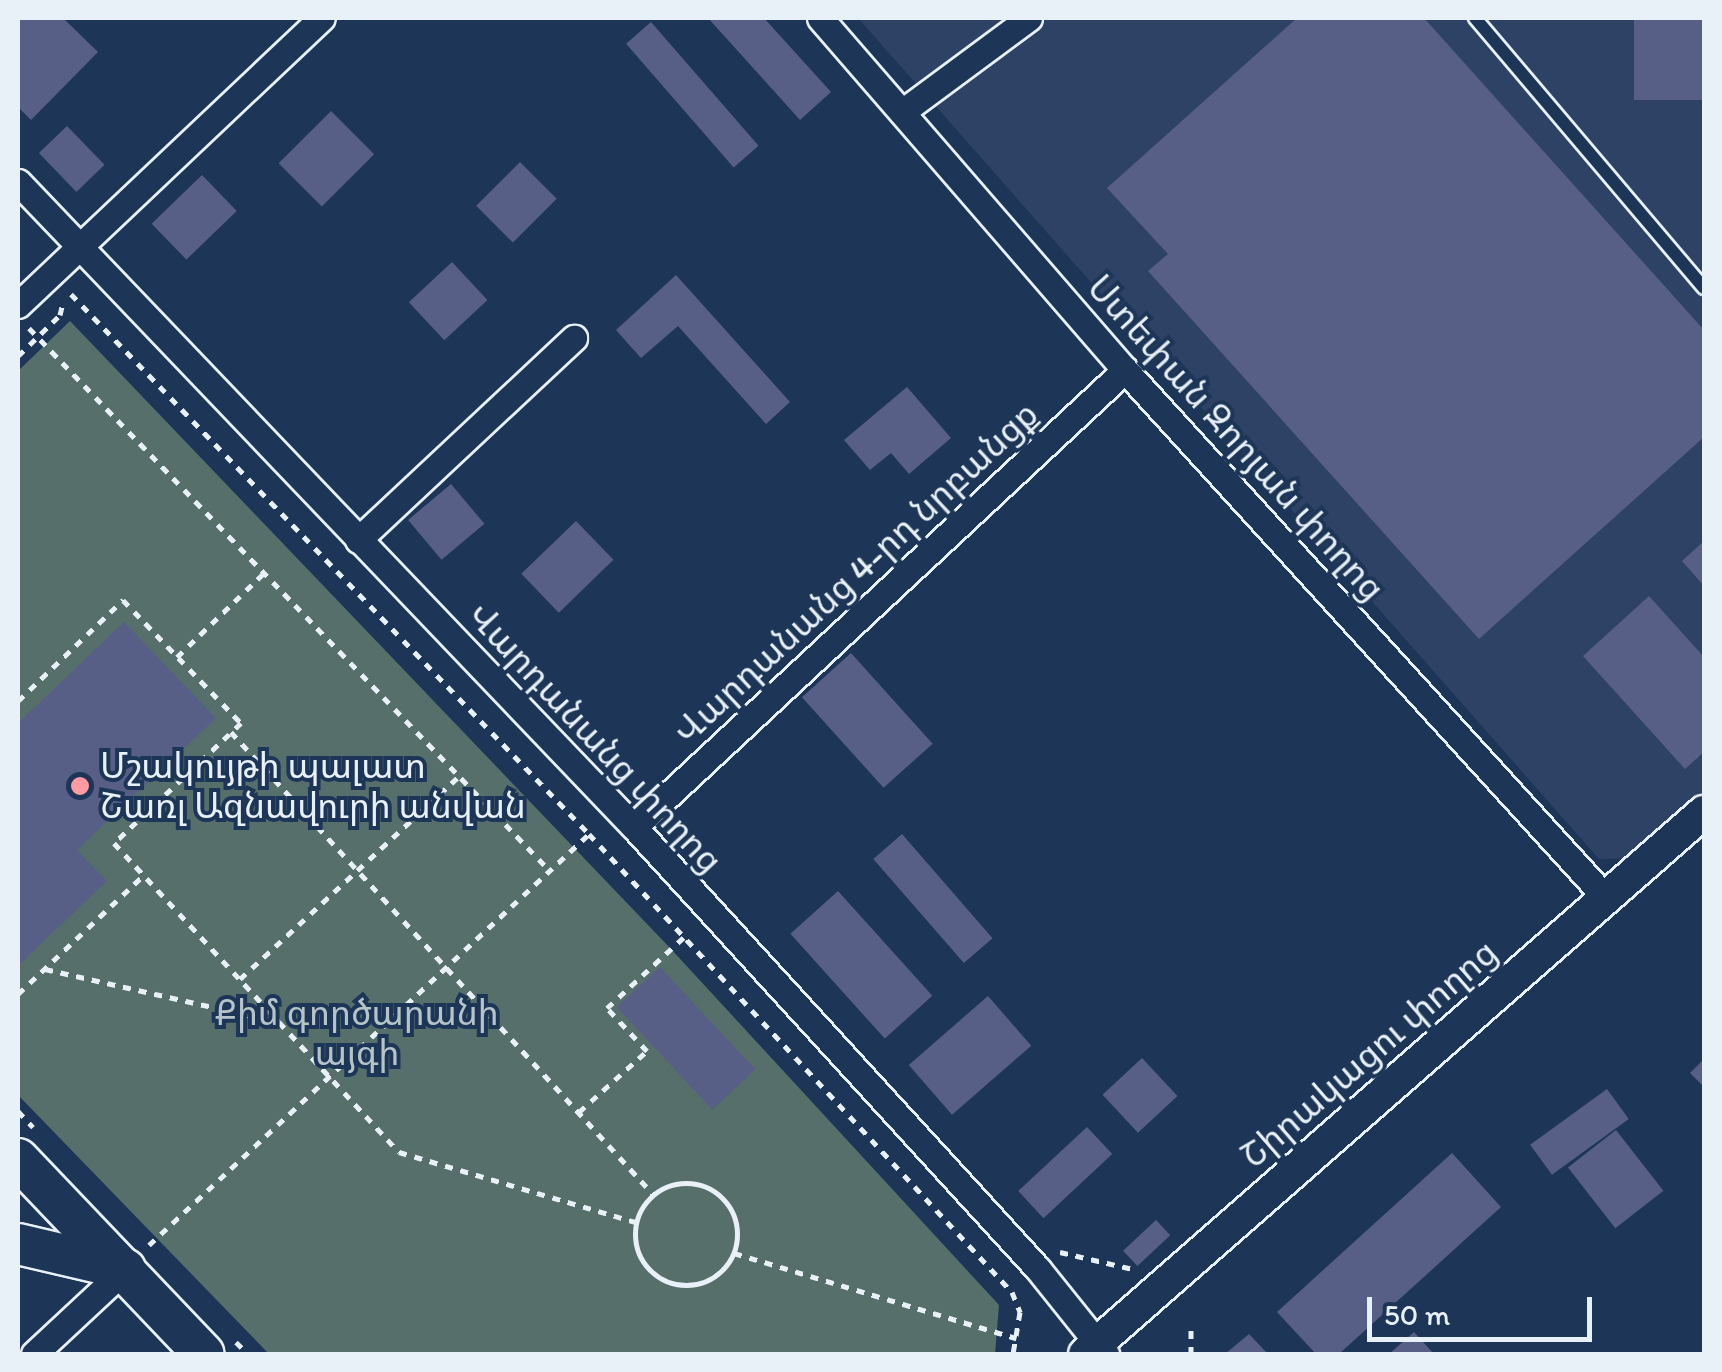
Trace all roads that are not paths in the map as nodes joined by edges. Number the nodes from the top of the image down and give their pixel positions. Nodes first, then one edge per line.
1 (322, 18) edge
2 (820, 18) edge
3 (1028, 18) edge
4 (1475, 18) edge
5 (902, 112) junction
6 (18, 182) edge
7 (78, 246) junction
8 (1704, 288) edge
9 (18, 305) edge
10 (574, 338) dead end
11 (1125, 370) junction
12 (358, 540) junction
13 (1704, 812) edge
14 (634, 827) junction
15 (1607, 899) junction
16 (18, 1158) edge
17 (18, 1244) edge
18 (136, 1258) junction
19 (1096, 1351) edge
20 (34, 1354) edge
21 (204, 1354) edge

1 - 7 street
2 - 5 street, Ստեփան Զորյան փողոց
3 - 5 street
4 - 8 lane
5 - 11 street, Ստեփան Զորյան փողոց
6 - 7 street, Վարդանանց փողոց
7 - 9 street
7 - 12 street, Վարդանանց փողոց
10 - 12 street
11 - 14 street, Վարդանանց 4-րդ նրբանցք
11 - 15 street, Ստեփան Զորյան փողոց
12 - 14 street, Վարդանանց փողոց
13 - 15 street, Շիրակացու փողոց
14 - 19 street, Վարդանանց փողոց
15 - 19 street, Շիրակացու փողոց
16 - 18 main road
17 - 18 main road
18 - 20 street
18 - 21 main road

